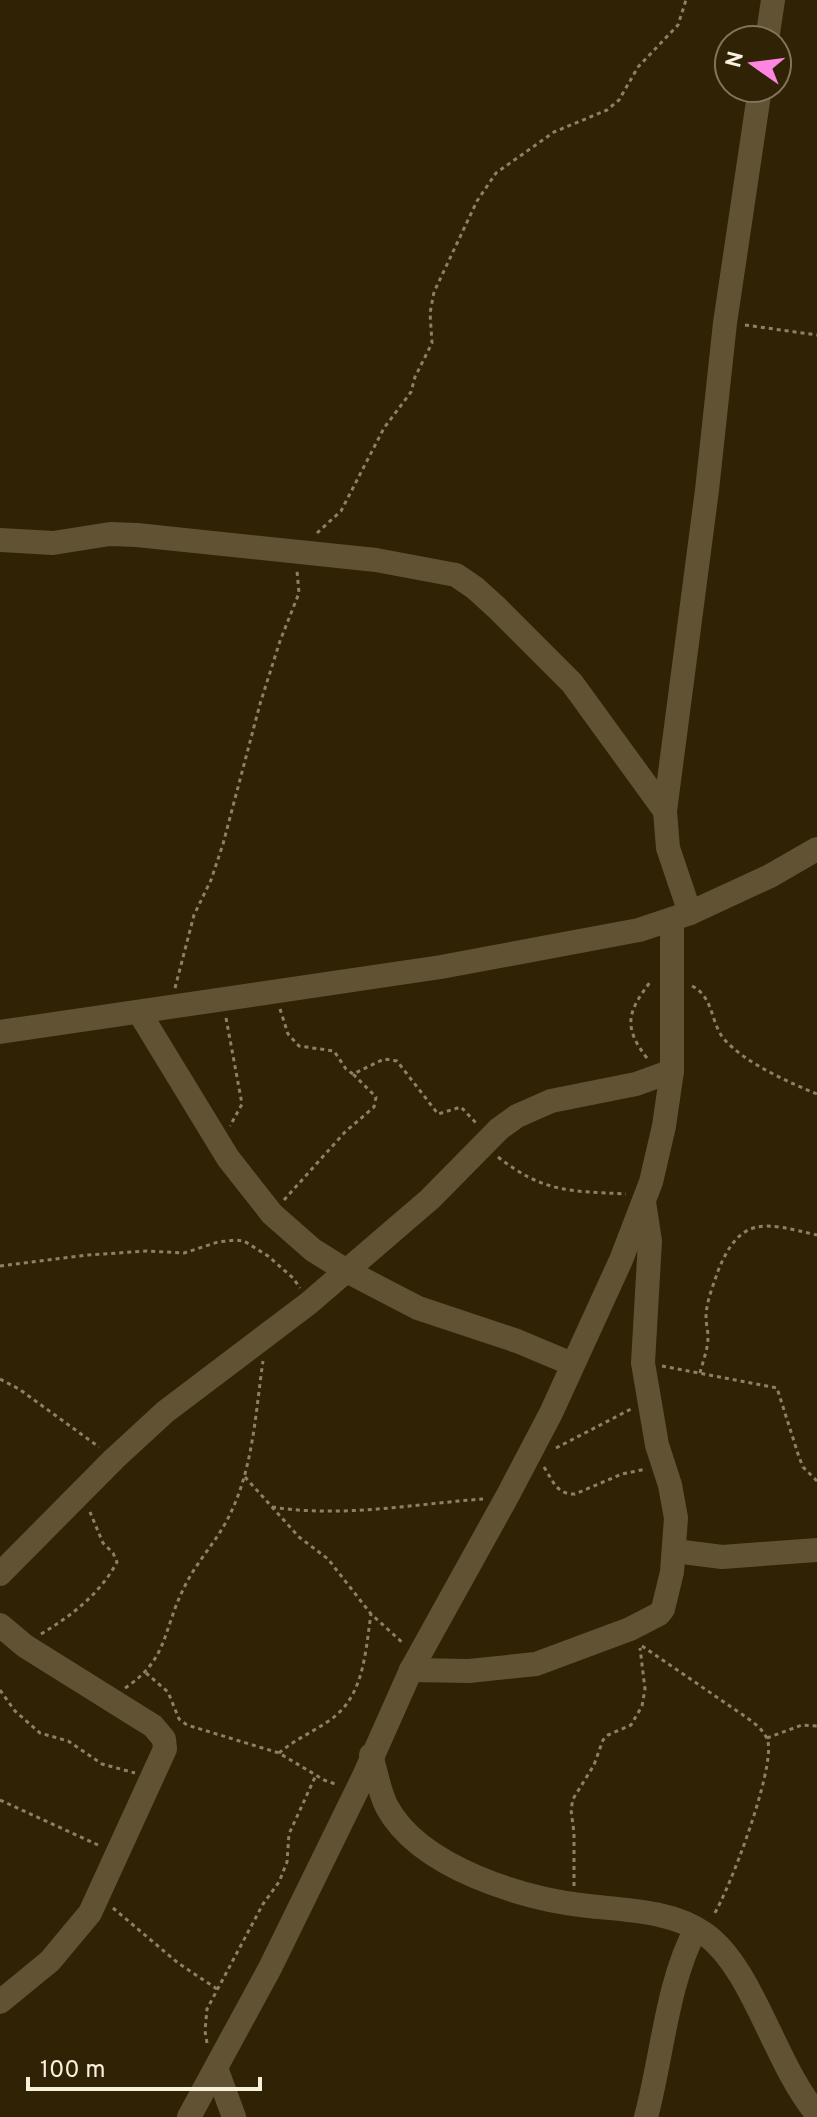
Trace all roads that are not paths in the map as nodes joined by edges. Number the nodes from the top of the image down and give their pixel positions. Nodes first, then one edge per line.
1 (773, 0) edge
2 (769, 24) edge
3 (758, 104) edge
4 (0, 540) edge
5 (665, 811) junction
6 (817, 849) edge
7 (681, 916) junction
8 (139, 1012) junction
9 (0, 1032) edge
10 (667, 1073) junction
11 (645, 1198) junction
12 (345, 1270) junction
13 (572, 1364) junction
14 (817, 1550) edge
15 (675, 1551) junction
16 (0, 1574) edge
17 (0, 1625) edge
18 (414, 1663) junction
19 (371, 1755) junction
20 (698, 1930) junction
21 (0, 2002) edge
22 (218, 2065) junction
23 (817, 2114) edge
24 (189, 2117) edge
25 (235, 2117) edge
26 (646, 2117) edge

1 - 2 street
3 - 5 street
4 - 5 street
5 - 7 street
6 - 7 street
7 - 8 street
7 - 10 street
8 - 9 street
8 - 12 street
10 - 11 street
10 - 12 street
11 - 13 street
11 - 15 street
12 - 13 street
12 - 16 street
13 - 18 street
14 - 15 street
15 - 18 street
17 - 21 street
18 - 19 street
19 - 20 street
19 - 22 street
20 - 23 street
20 - 26 street
22 - 24 street
22 - 25 street

